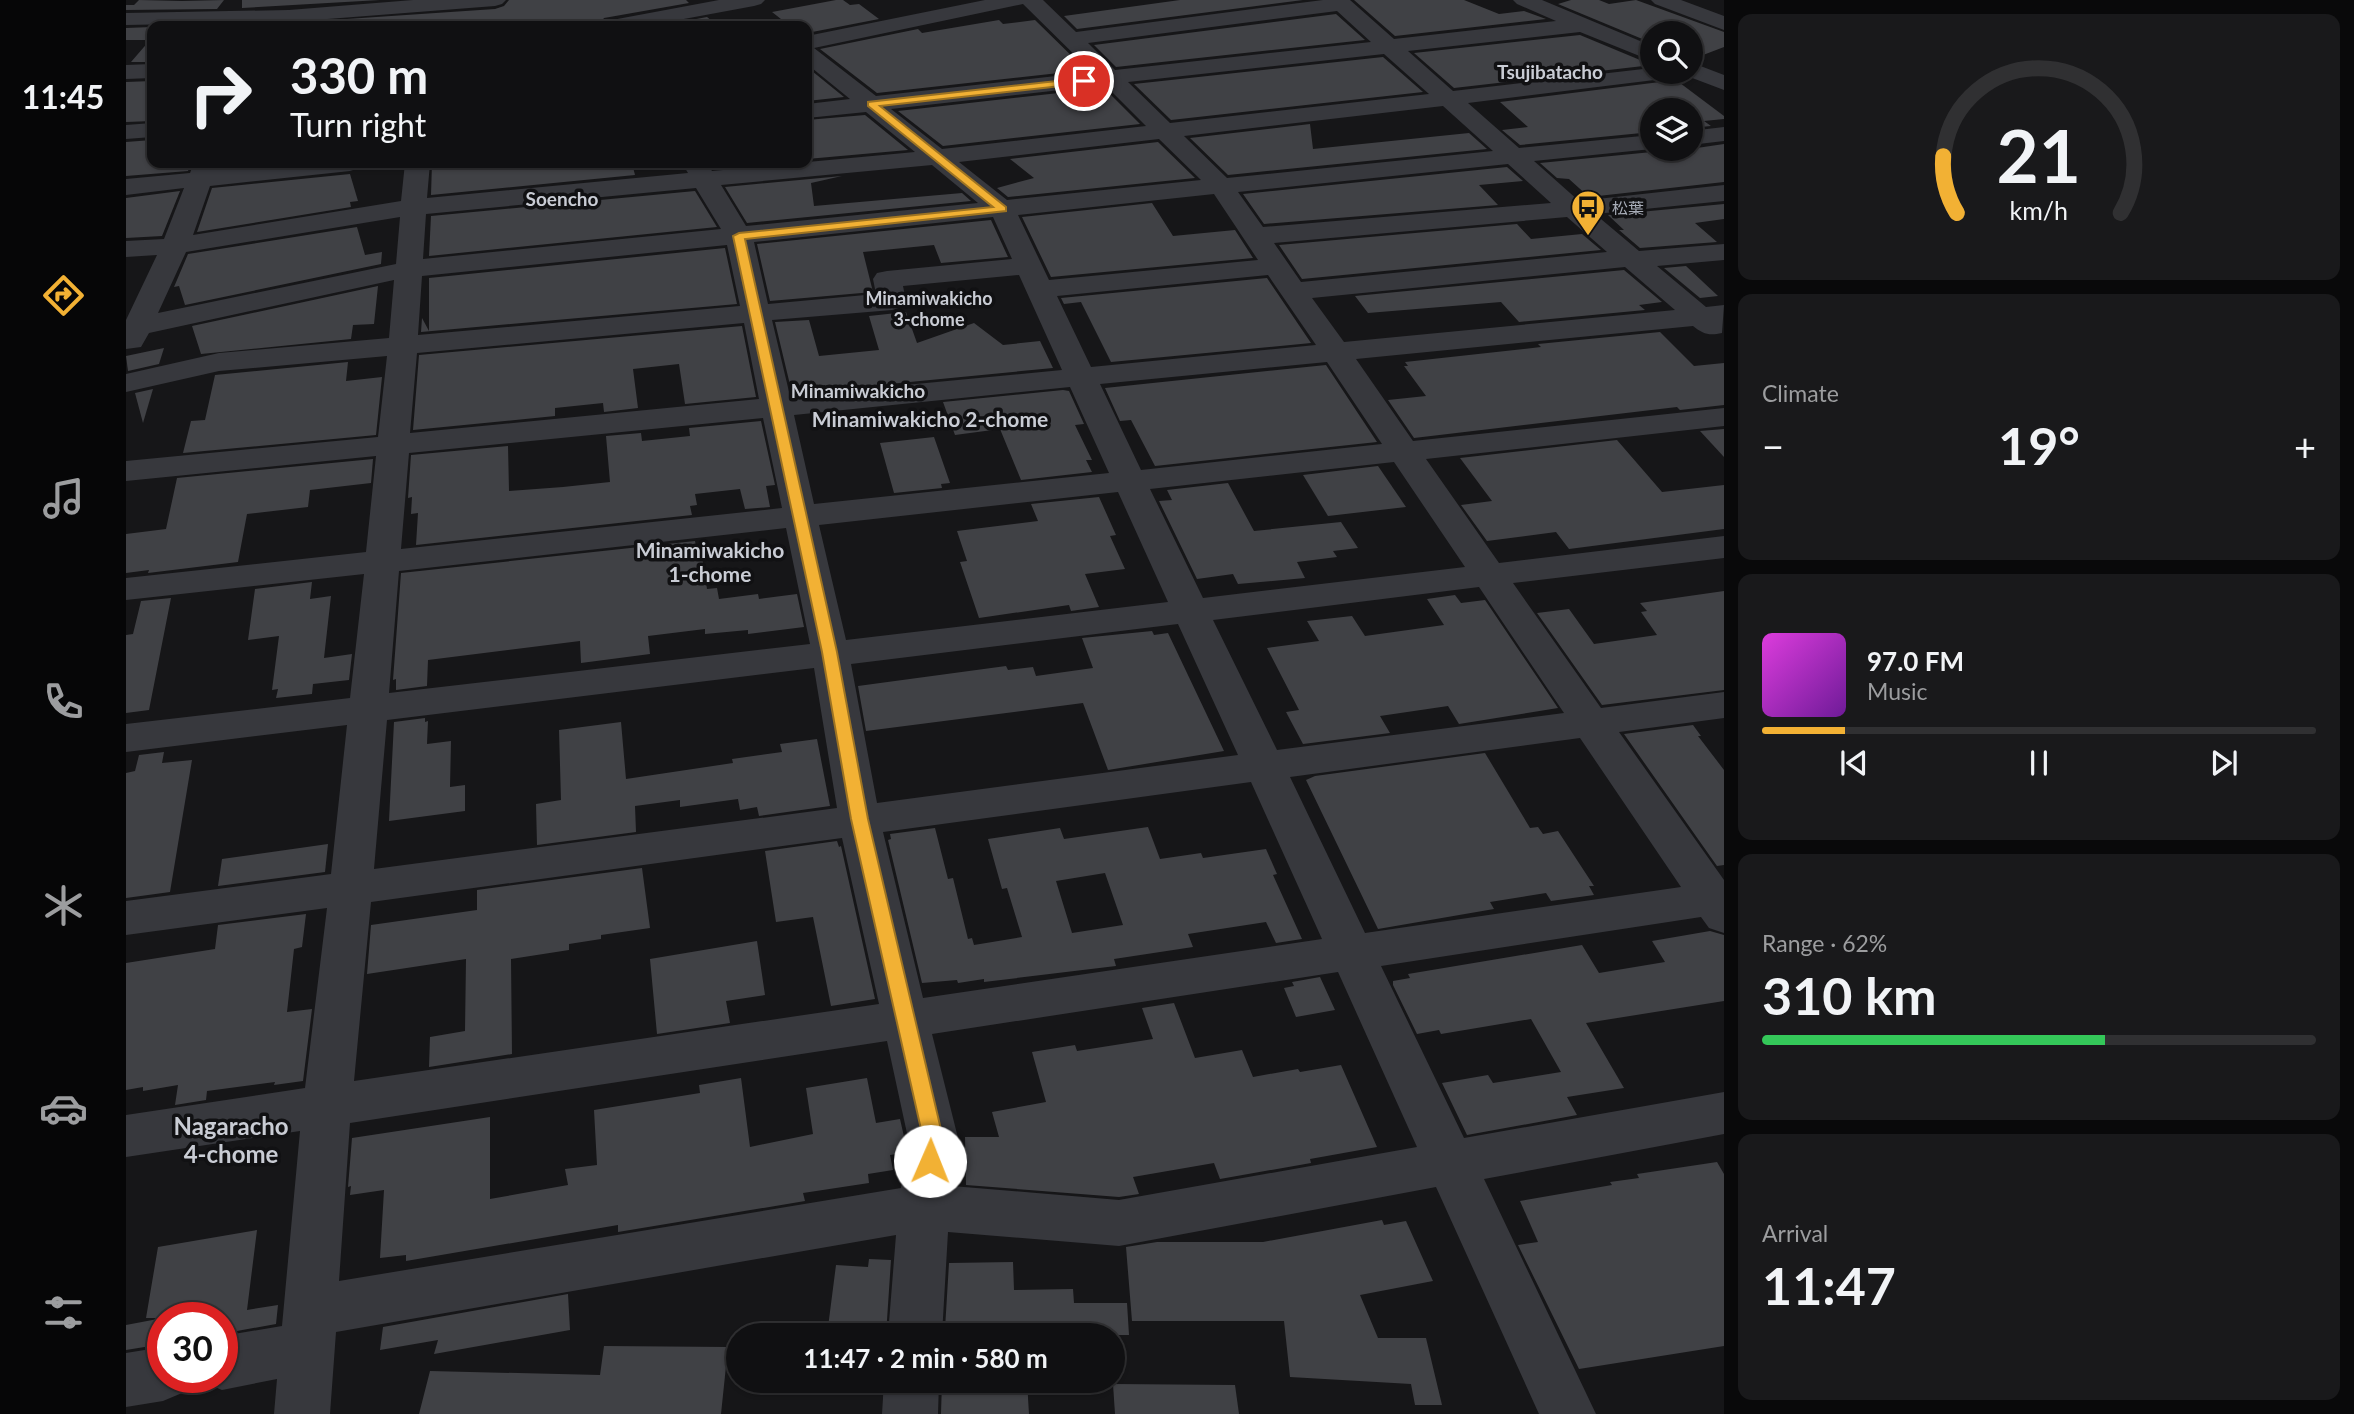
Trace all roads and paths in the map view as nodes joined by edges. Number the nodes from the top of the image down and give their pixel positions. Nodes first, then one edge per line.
1 (495, 0) edge
2 (1016, 0) edge
3 (1031, 0) edge
4 (1524, 0) edge
5 (1662, 0) edge
6 (1339, 2) edge
7 (751, 5) edge
8 (421, 11) edge
9 (126, 19) edge
10 (645, 21) edge
11 (1724, 24) edge
12 (1583, 25) junction
13 (1072, 39) junction
14 (812, 42) edge
15 (1390, 47) junction
16 (1640, 49) edge
17 (812, 56) edge
18 (1724, 59) edge
19 (1703, 65) edge
20 (147, 71) edge
21 (126, 72) edge
22 (1703, 75) edge
23 (1640, 76) edge
24 (1111, 78) junction
25 (1724, 83) edge
26 (1448, 98) junction
27 (871, 104) junction
28 (812, 110) edge
29 (147, 130) edge
30 (1166, 130) junction
31 (126, 132) edge
32 (1724, 134) edge
33 (1703, 136) edge
34 (1640, 143) edge
35 (1513, 156) junction
36 (938, 157) junction
37 (812, 164) edge
38 (268, 168) edge
39 (417, 168) edge
40 (750, 168) edge
41 (699, 171) edge
42 (203, 172) edge
43 (1222, 186) junction
44 (126, 187) edge
45 (1724, 193) edge
46 (414, 208) junction
47 (1002, 209) junction
48 (1573, 209) junction
49 (739, 236) junction
50 (1256, 236) junction
51 (175, 246) junction
52 (126, 249) edge
53 (1724, 252) edge
54 (1633, 259) junction
55 (409, 269) junction
56 (1034, 278) junction
57 (1285, 278) junction
58 (755, 314) junction
59 (1712, 315) edge
60 (130, 335) edge
61 (1724, 337) edge
62 (403, 346) junction
63 (1336, 352) junction
64 (1081, 378) junction
65 (126, 383) edge
66 (776, 407) junction
67 (1724, 417) edge
68 (392, 445) junction
69 (1405, 452) junction
70 (126, 471) edge
71 (1129, 480) junction
72 (800, 517) junction
73 (1724, 547) edge
74 (382, 561) junction
75 (1490, 575) junction
76 (126, 589) edge
77 (1190, 610) junction
78 (830, 652) junction
79 (1724, 705) edge
80 (368, 708) junction
81 (1592, 723) junction
82 (126, 738) edge
83 (1263, 767) junction
84 (859, 819) junction
85 (351, 889) junction
86 (1720, 904) edge
87 (126, 918) edge
88 (1349, 952) junction
89 (905, 1019) junction
90 (327, 1105) junction
91 (1724, 1113) edge
92 (126, 1136) edge
93 (1449, 1161) junction
94 (924, 1207) junction
95 (916, 1323) edge
96 (308, 1330) junction
97 (238, 1357) edge
98 (147, 1377) edge
99 (126, 1380) edge
100 (911, 1393) edge
101 (302, 1414) edge
102 (910, 1414) edge
103 (1568, 1414) edge

1 - 8 street
2 - 14 street
3 - 13 street
4 - 12 street
5 - 11 street
6 - 13 street
6 - 15 street
7 - 10 street
8 - 9 street
12 - 15 street
12 - 16 street
13 - 24 street
15 - 24 street
15 - 26 street
17 - 27 street
18 - 19 street
20 - 21 street
22 - 25 street
23 - 26 street
24 - 27 street
24 - 30 street
26 - 30 street
26 - 35 street
27 - 28 street
27 - 36 street
29 - 31 street
30 - 36 street
30 - 43 street
32 - 33 street
34 - 35 street
35 - 43 street
35 - 48 street
36 - 37 street
36 - 47 street
38 - 42 street
39 - 46 street
40 - 41 street
41 - 46 street
41 - 49 street
42 - 44 street
42 - 51 street
43 - 47 street
43 - 50 street
45 - 48 street
46 - 51 street
46 - 55 street
47 - 49 street
47 - 56 street
48 - 50 street
48 - 54 street
49 - 55 street
49 - 58 street
50 - 57 street
51 - 52 street
51 - 60 street
53 - 54 street
54 - 57 street
54 - 59 street
55 - 60 street
55 - 62 street
56 - 57 street
56 - 58 street
56 - 64 street
57 - 63 street
58 - 62 street
58 - 66 street
59 - 61 street
59 - 63 street
62 - 65 street
62 - 68 street
63 - 64 street
63 - 69 street
64 - 66 street
64 - 71 street
66 - 68 street
66 - 72 street
67 - 69 street
68 - 70 street
68 - 74 street
69 - 71 street
69 - 75 street
71 - 72 street
71 - 77 street
72 - 74 street
72 - 78 street
73 - 75 street
74 - 76 street
74 - 80 street
75 - 77 street
75 - 81 street
77 - 78 street
77 - 83 street
78 - 80 street
78 - 84 street
79 - 81 street
80 - 82 street
80 - 85 street
81 - 83 street
81 - 86 street
83 - 84 street
83 - 88 street
84 - 85 street
84 - 89 street
85 - 87 street
85 - 90 street
86 - 88 street
88 - 89 street
88 - 93 street
89 - 90 street
89 - 94 street
90 - 92 street
90 - 96 street
91 - 93 street
93 - 94 street
93 - 103 street
94 - 95 street
94 - 96 street
96 - 97 street
96 - 101 street
98 - 99 street
100 - 102 street

